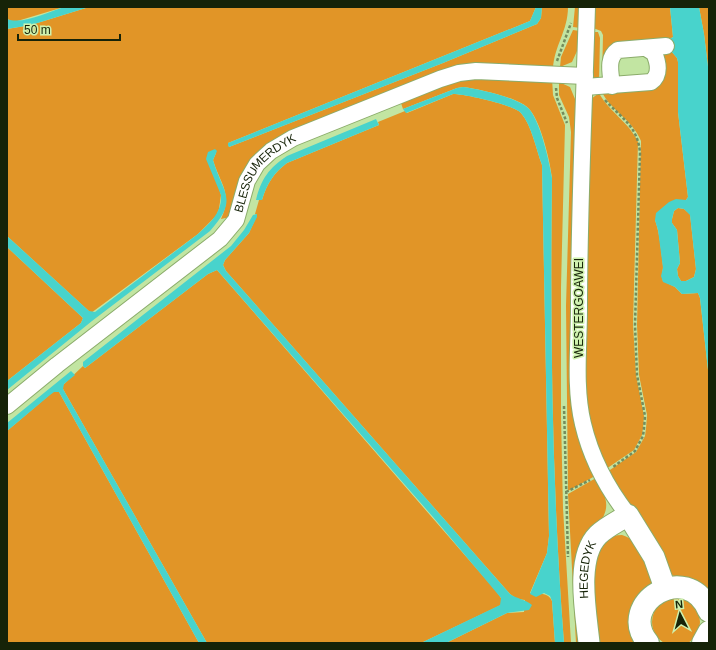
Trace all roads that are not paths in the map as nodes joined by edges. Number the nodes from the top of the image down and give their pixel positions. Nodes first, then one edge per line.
1 (587, 7) edge
2 (666, 46) dead end
3 (646, 48) junction
4 (585, 82) junction
5 (608, 92) junction
6 (7, 406) edge
7 (628, 515) junction
8 (665, 588) junction
9 (708, 606) edge
10 (709, 632) edge
11 (588, 643) edge
12 (648, 643) edge
13 (703, 643) edge

1 - 4 street, WESTERGOAWEI
2 - 3 street
3 - 5 street
3 - 5 street, BLESSUMERDYK
4 - 5 street, BLESSUMERDYK
4 - 6 street, BLESSUMERDYK
4 - 7 street, WESTERGOAWEI
7 - 8 main road, WESTERGOAWEI
7 - 11 main road, HEGEDYK
8 - 9 highway
8 - 12 highway
10 - 13 highway

